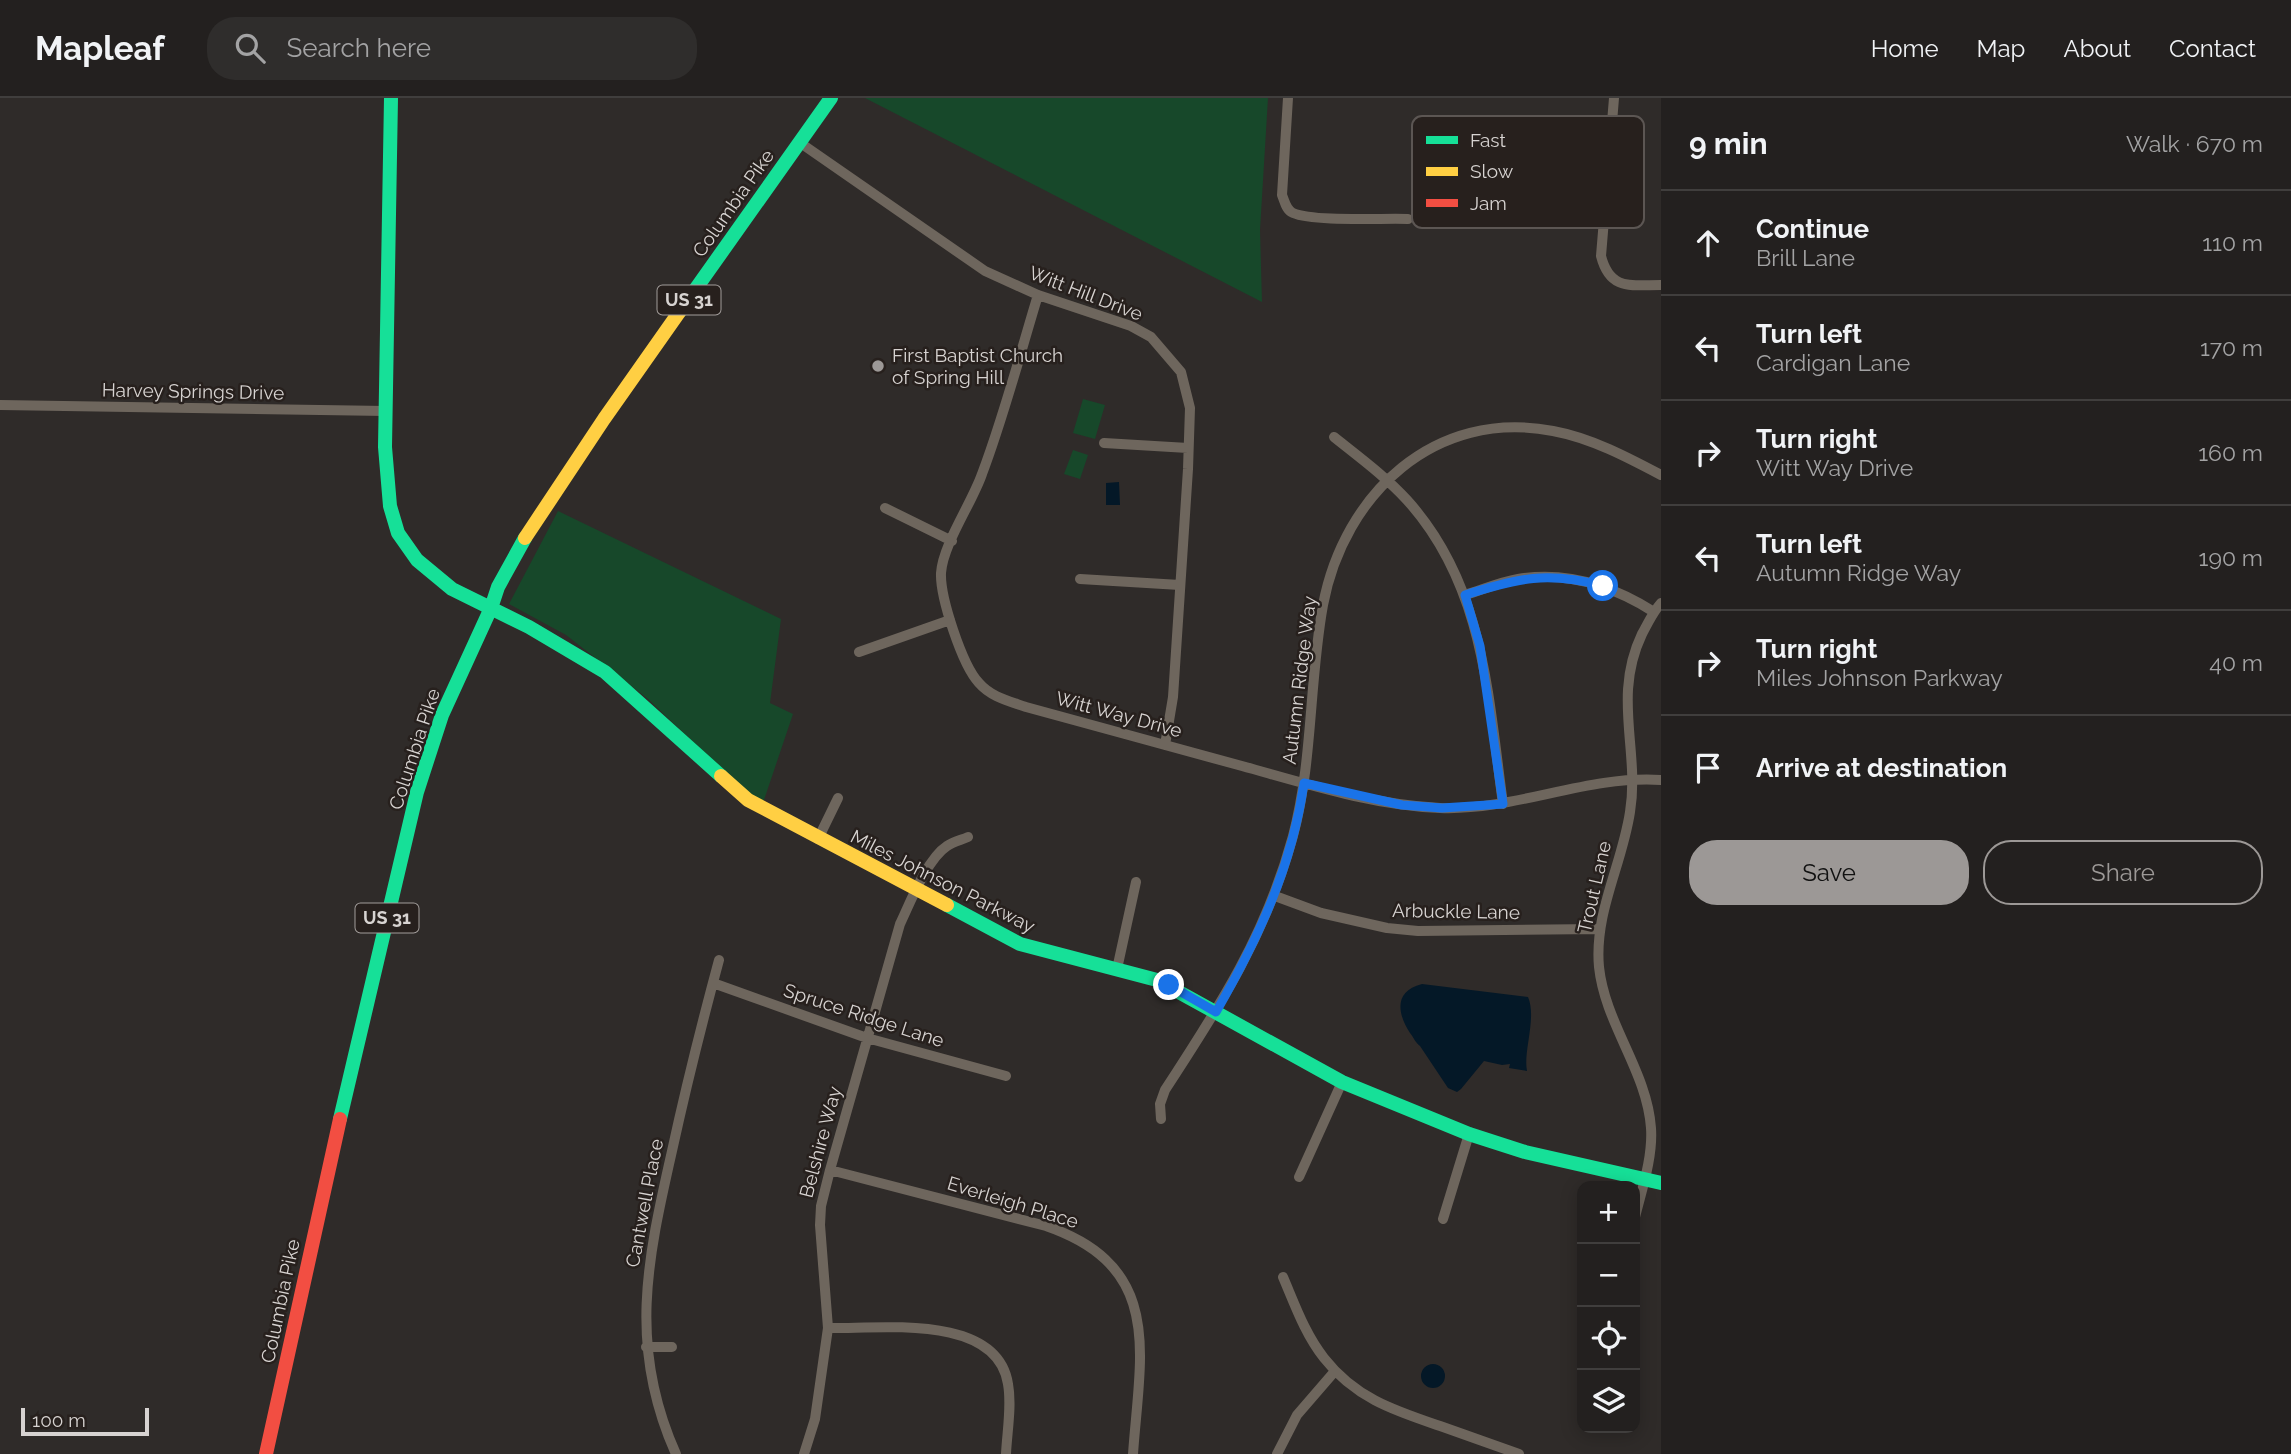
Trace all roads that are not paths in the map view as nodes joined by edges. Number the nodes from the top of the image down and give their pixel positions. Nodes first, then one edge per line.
1 (391, 98) edge
2 (831, 98) edge
3 (1289, 98) edge
4 (1614, 98) edge
5 (1613, 116) edge
6 (799, 142) junction
7 (1409, 219) dead end
8 (1603, 228) edge
9 (1661, 285) edge
10 (1038, 295) junction
11 (0, 405) edge
12 (386, 411) junction
13 (1334, 437) dead end
14 (1104, 443) dead end
15 (1188, 448) junction
16 (1661, 475) edge
17 (1387, 480) junction
18 (886, 508) dead end
19 (952, 541) junction
20 (1080, 579) dead end
21 (1180, 585) junction
22 (1465, 595) junction
23 (1661, 603) edge
24 (491, 608) junction
25 (1654, 612) junction
26 (950, 620) junction
27 (859, 652) dead end
28 (1165, 745) junction
29 (1631, 779) junction
30 (1661, 780) edge
31 (1304, 783) junction
32 (838, 797) dead end
33 (1503, 804) junction
34 (968, 837) dead end
35 (818, 839) junction
36 (1136, 882) dead end
37 (916, 888) junction
38 (1275, 896) junction
39 (1599, 929) junction
40 (719, 960) dead end
41 (1116, 970) junction
42 (713, 983) junction
43 (1216, 1012) junction
44 (867, 1038) junction
45 (1006, 1076) dead end
46 (1342, 1083) junction
47 (1161, 1119) dead end
48 (1469, 1134) junction
49 (830, 1170) junction
50 (1299, 1177) dead end
51 (1643, 1179) junction
52 (1661, 1183) edge
53 (1640, 1193) edge
54 (1443, 1219) dead end
55 (1283, 1277) dead end
56 (828, 1328) junction
57 (646, 1347) junction
58 (672, 1347) dead end
59 (1335, 1371) junction
60 (266, 1454) edge
61 (676, 1454) edge
62 (804, 1454) edge
63 (1006, 1454) edge
64 (1133, 1454) edge
65 (1277, 1454) edge
66 (1519, 1454) edge

1 - 12 main road, Miles Johnson Parkway
2 - 6 main road, US 31
3 - 7 street
4 - 5 street
6 - 10 street, Witt Hill Drive
6 - 24 main road, Columbia Pike / US 31
8 - 9 street
10 - 15 street, Witt Hill Drive
10 - 19 street, Witt Way Drive
11 - 12 street, Harvey Springs Drive
12 - 24 main road, Miles Johnson Parkway
13 - 17 street
14 - 15 street
15 - 21 street, Witt Hill Drive
16 - 17 street, Autumn Ridge Way
17 - 22 street
17 - 31 street, Autumn Ridge Way
18 - 19 street
19 - 26 street, Witt Way Drive
20 - 21 street
21 - 28 street, Witt Hill Drive
22 - 25 street
22 - 33 street
23 - 25 street, Trout Lane
24 - 35 main road, Miles Johnson Parkway
24 - 60 main road, Columbia Pike / US 31
25 - 29 street, Trout Lane
26 - 27 street
26 - 28 street, Witt Way Drive
28 - 31 street, Witt Way Drive
29 - 30 street, Witt Way Drive
29 - 33 street, Witt Way Drive
29 - 39 street, Trout Lane
31 - 33 street, Witt Way Drive
31 - 38 street, Autumn Ridge Way
32 - 35 street
34 - 37 street, Belshire Way
35 - 37 main road, Miles Johnson Parkway
36 - 41 street
37 - 41 main road, Miles Johnson Parkway
37 - 44 street, Belshire Way
38 - 39 street, Arbuckle Lane
38 - 43 street, Autumn Ridge Way
39 - 51 street, Trout Lane
40 - 42 street, Cantwell Place
41 - 43 main road, Miles Johnson Parkway
42 - 44 street, Spruce Ridge Lane
42 - 57 street, Cantwell Place
43 - 46 main road, Miles Johnson Parkway
43 - 47 street, Autumn Ridge Way
44 - 45 street, Spruce Ridge Lane
44 - 49 street, Belshire Way
46 - 48 main road, Miles Johnson Parkway
46 - 50 street
48 - 51 main road, Miles Johnson Parkway
48 - 54 street
49 - 56 street, Belshire Way
49 - 64 street, Everleigh Place
51 - 52 main road, Miles Johnson Parkway
51 - 53 street, Trout Lane
55 - 59 street
56 - 62 street, Belshire Way
56 - 63 street
57 - 58 street
57 - 61 street, Cantwell Place
59 - 65 street
59 - 66 street

